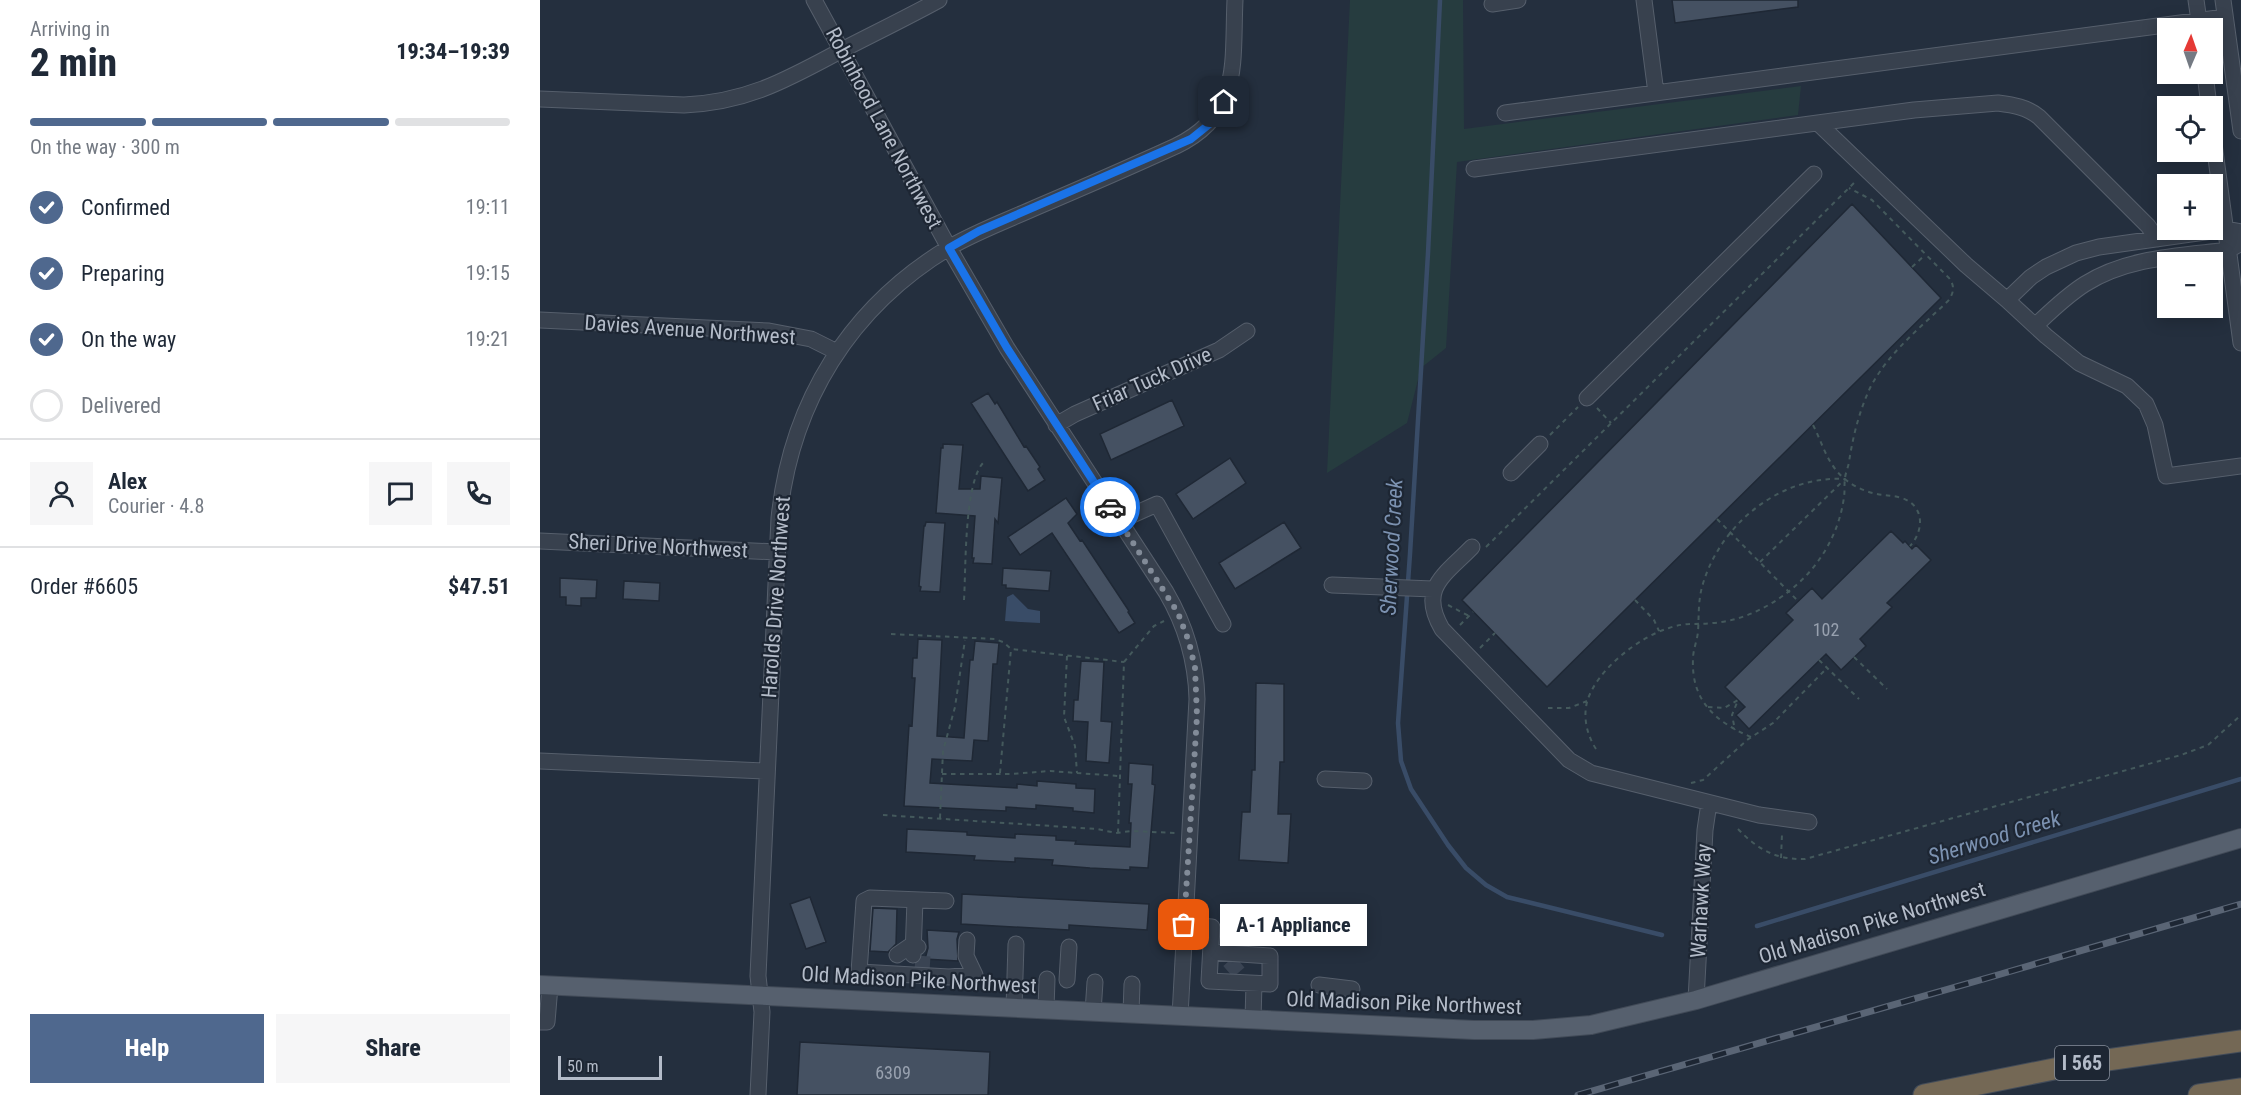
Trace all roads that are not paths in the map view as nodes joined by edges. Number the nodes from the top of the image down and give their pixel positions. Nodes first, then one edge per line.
1 (814, 0) edge
2 (939, 0) edge
3 (1235, 0) edge
4 (1518, 0) edge
5 (1644, 0) edge
6 (2196, 0) edge
7 (2223, 0) edge
8 (1492, 4) dead end
9 (2225, 17) junction
10 (2199, 18) edge
11 (2222, 18) edge
12 (2157, 30) edge
13 (842, 50) junction
14 (1656, 93) junction
15 (540, 99) edge
16 (1505, 112) dead end
17 (1848, 119) junction
18 (1818, 123) junction
19 (2241, 132) edge
20 (1835, 139) junction
21 (2219, 162) edge
22 (1474, 169) dead end
23 (1814, 174) dead end
24 (2234, 231) edge
25 (2157, 239) joint
26 (2235, 247) edge
27 (949, 248) junction
28 (2007, 300) junction
29 (540, 320) edge
30 (2035, 326) junction
31 (1247, 331) dead end
32 (2241, 343) edge
33 (837, 352) junction
34 (1587, 398) road end
35 (1056, 424) junction
36 (1540, 444) road end
37 (2241, 466) edge
38 (1511, 472) dead end
39 (1119, 521) junction
40 (540, 541) edge
41 (1478, 549) road end
42 (777, 552) junction
43 (1332, 585) dead end
44 (1432, 593) junction
45 (1223, 624) dead end
46 (540, 761) edge
47 (766, 771) junction
48 (1325, 779) dead end
49 (1364, 781) dead end
50 (1708, 803) junction
51 (1809, 822) dead end
52 (2241, 838) edge
53 (915, 900) junction
54 (946, 901) dead end
55 (1184, 925) junction
56 (967, 940) dead end
57 (1016, 944) dead end
58 (1068, 947) dead end
59 (1221, 955) junction
60 (917, 964) junction
61 (897, 966) junction
62 (1182, 969) junction
63 (1210, 972) junction
64 (1047, 979) dead end
65 (1067, 980) dead end
66 (1248, 981) junction
67 (1095, 982) dead end
68 (1132, 984) dead end
69 (1319, 985) dead end
70 (545, 986) edge
71 (1352, 989) dead end
72 (759, 995) junction
73 (1696, 1000) junction
74 (1014, 1008) junction
75 (1046, 1009) junction
76 (1093, 1011) junction
77 (1131, 1013) junction
78 (1180, 1016) junction
79 (1253, 1019) junction
80 (540, 1022) edge
81 (2241, 1041) edge
82 (2241, 1089) edge
83 (758, 1095) edge
84 (1924, 1095) edge
85 (2199, 1095) edge

1 - 13 street, Robinhood Lane Northwest
2 - 13 street
3 - 27 street, Harolds Drive Northwest
4 - 8 street
5 - 14 street
6 - 10 street
7 - 9 street
9 - 11 street
9 - 19 street
12 - 14 street
13 - 15 street
13 - 27 street, Robinhood Lane Northwest
14 - 16 street
17 - 18 street
17 - 20 street
17 - 25 street
18 - 20 street
18 - 22 street
20 - 28 street
21 - 24 street
23 - 34 street
24 - 26 street
25 - 28 street
26 - 30 street
26 - 32 street
27 - 33 street, Harolds Drive Northwest
27 - 35 street, Robinhood Lane Northwest
28 - 30 street
29 - 33 street, Davies Avenue Northwest
30 - 37 street
31 - 35 street, Friar Tuck Drive
33 - 42 street, Harolds Drive Northwest
35 - 39 street, Robinhood Lane Northwest
36 - 38 street
39 - 45 street
39 - 55 street, Robinhood Lane Northwest
40 - 42 street, Sheri Drive Northwest
41 - 44 street
42 - 47 street, Harolds Drive Northwest
43 - 44 street
44 - 50 street
46 - 47 street
47 - 72 street, Harolds Drive Northwest
48 - 49 street
50 - 51 street
50 - 73 street, Warhawk Way
52 - 73 main road, Old Madison Pike Northwest
53 - 54 street
53 - 60 street
53 - 61 street
55 - 59 street
55 - 62 street, Robinhood Lane Northwest
56 - 60 street
57 - 74 street
58 - 65 street
59 - 63 street
59 - 66 street
60 - 61 street
60 - 61 street
62 - 63 street
62 - 78 street, Robinhood Lane Northwest
63 - 66 street
64 - 75 street
66 - 79 street
67 - 76 street
68 - 77 street
69 - 71 street
70 - 72 main road, Old Madison Pike Northwest
70 - 80 street
72 - 74 main road, Old Madison Pike Northwest
72 - 83 street, Harolds Drive Northwest
73 - 79 main road, Old Madison Pike Northwest
74 - 75 main road, Old Madison Pike Northwest
75 - 76 main road, Old Madison Pike Northwest
76 - 77 main road, Old Madison Pike Northwest
77 - 78 main road, Old Madison Pike Northwest
78 - 79 main road, Old Madison Pike Northwest
81 - 84 highway, I 565
82 - 85 highway

